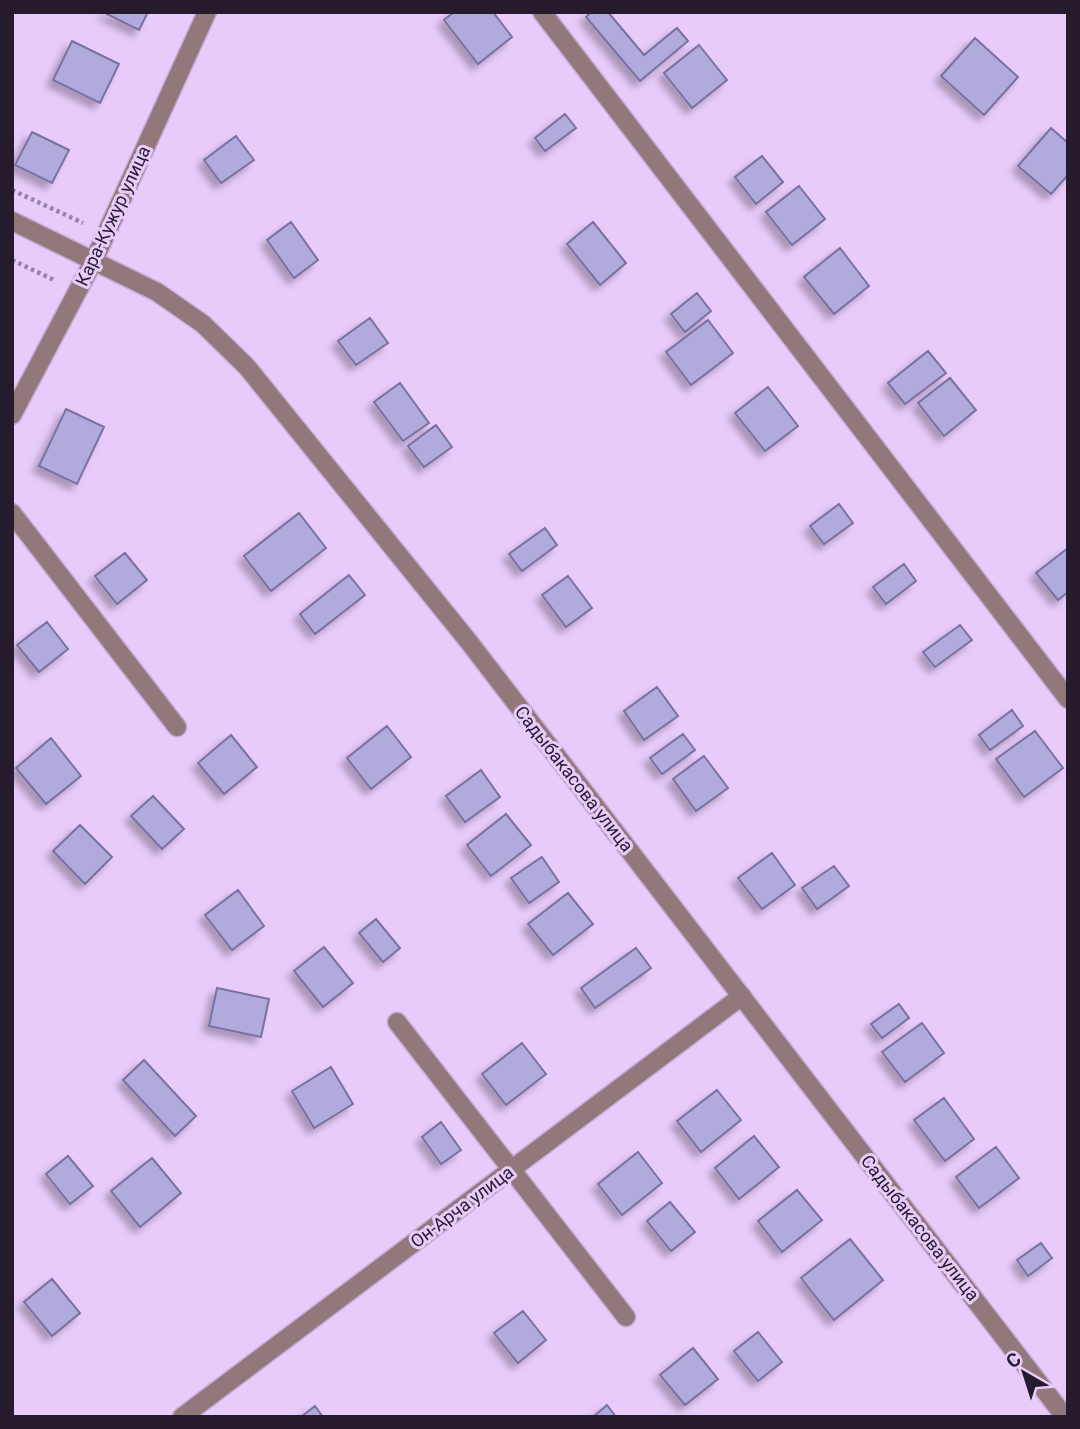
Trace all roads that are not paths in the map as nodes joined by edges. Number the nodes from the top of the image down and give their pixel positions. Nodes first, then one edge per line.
1 (207, 12) edge
2 (542, 12) edge
3 (12, 221) edge
4 (94, 260) junction
5 (12, 415) edge
6 (12, 513) edge
7 (1068, 699) edge
8 (177, 727) dead end
9 (742, 996) junction
10 (397, 1022) dead end
11 (510, 1170) junction
12 (626, 1317) dead end
13 (182, 1417) edge
14 (1065, 1417) edge

1 - 4 street, Кара-Кужур улица
2 - 7 street
3 - 4 street, Садыбакасова улица
4 - 5 street, Кара-Кужур улица
4 - 9 street, Садыбакасова улица
6 - 8 street
9 - 11 street, Он-Арча улица
9 - 14 street, Садыбакасова улица
10 - 11 street
11 - 12 street
11 - 13 street, Он-Арча улица

